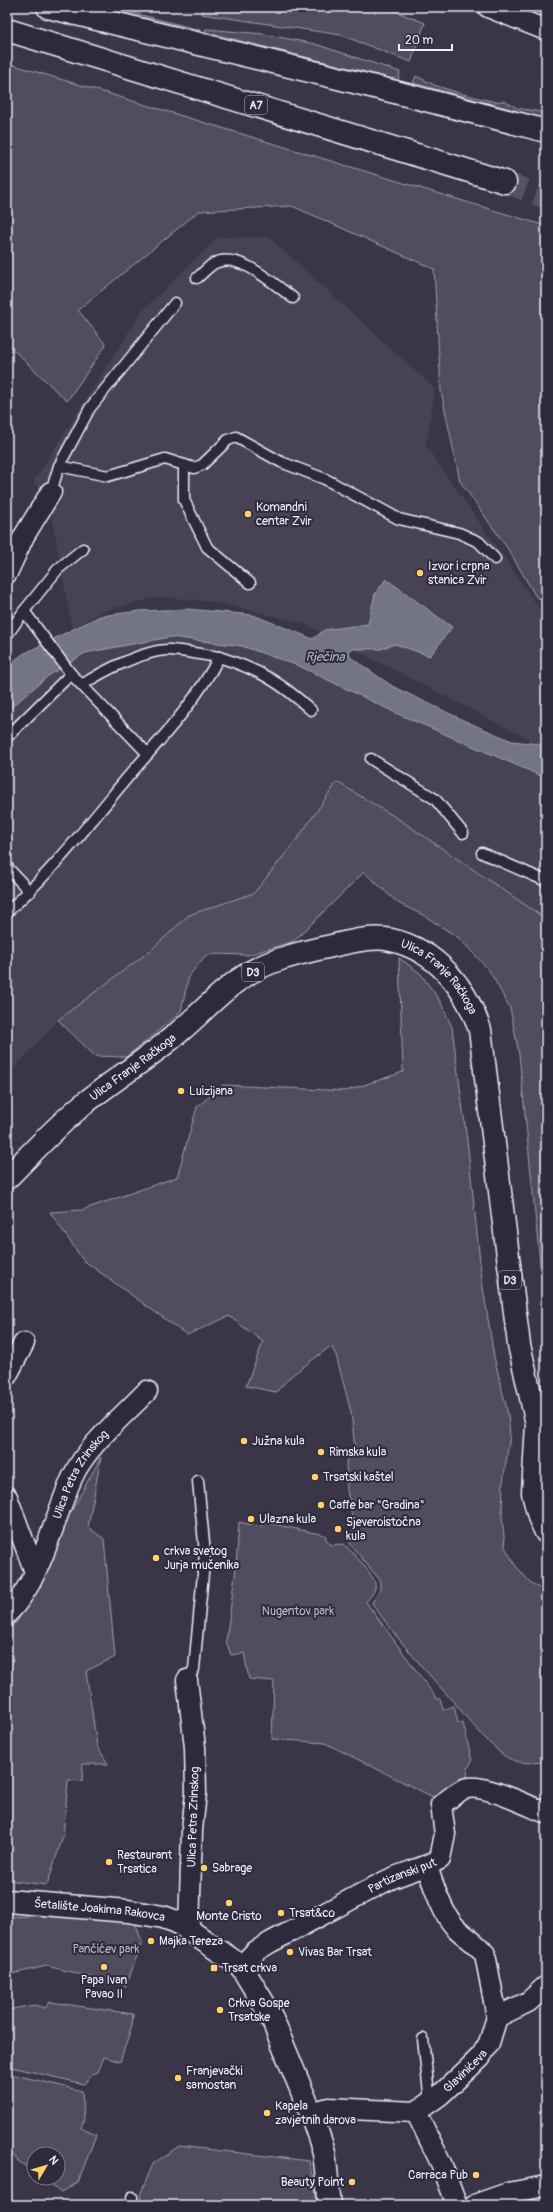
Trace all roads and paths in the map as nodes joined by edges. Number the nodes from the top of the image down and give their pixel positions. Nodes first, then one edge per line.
1 (48, 7) edge
2 (488, 7) edge
3 (7, 30) edge
4 (546, 30) edge
5 (546, 131) edge
6 (505, 182) tunnel mouth
7 (197, 278) dead end
8 (293, 298) dead end
9 (175, 303) dead end
10 (184, 465) junction
11 (59, 466) junction
12 (51, 492) joint
13 (83, 549) dead end
14 (495, 559) dead end
15 (7, 573) edge
16 (250, 583) dead end
17 (24, 611) junction
18 (7, 635) edge
19 (219, 657) junction
20 (71, 674) junction
21 (82, 685) junction
22 (311, 710) dead end
23 (7, 737) edge
24 (148, 754) junction
25 (370, 759) dead end
26 (463, 833) dead end
27 (482, 853) dead end
28 (7, 867) edge
29 (546, 881) edge
30 (30, 892) junction
31 (7, 912) edge
32 (7, 1178) edge
33 (24, 1343) dead end
34 (7, 1375) edge
35 (147, 1391) dead end
36 (198, 1481) dead end
37 (7, 1497) edge
38 (546, 1532) edge
39 (35, 1572) junction
40 (7, 1614) edge
41 (187, 1680) joint
42 (546, 1813) edge
43 (426, 1867) junction
44 (7, 1901) edge
45 (189, 1930) junction
46 (241, 1966) junction
47 (546, 1986) edge
48 (497, 2017) junction
49 (424, 2039) dead end
50 (423, 2107) junction
51 (311, 2113) junction
52 (546, 2186) edge
53 (330, 2205) edge
54 (457, 2205) edge
55 (474, 2205) edge

1 - 5 main road
2 - 4 street
3 - 6 main road, A7
7 - 8 lane
9 - 11 lane
10 - 11 lane
10 - 14 lane
10 - 16 lane
11 - 12 lane
12 - 15 street
13 - 17 lane
17 - 18 lane
17 - 20 lane
19 - 21 lane
19 - 22 lane
19 - 24 lane
20 - 21 lane
20 - 23 lane
21 - 24 lane
24 - 30 lane
25 - 26 lane
27 - 29 lane
28 - 30 lane
30 - 31 lane
32 - 38 main road, Ulica Franje Račkoga / D3
33 - 34 street
35 - 39 street, Ulica Petra Zrinskog
36 - 41 lane
37 - 39 street
39 - 40 street, Ulica Petra Zrinskog
41 - 45 street, Ulica Petra Zrinskog
42 - 43 street, Partizanski put
43 - 46 street, Partizanski put
43 - 48 street, Glavinićeva
44 - 45 main road, Šetalište Joakima Rakovca
45 - 46 main road, Šetalište Joakima Rakovca
46 - 51 main road
47 - 48 street
48 - 50 street, Glavinićeva
49 - 50 lane
50 - 51 street
50 - 54 street
51 - 53 main road
52 - 55 street

